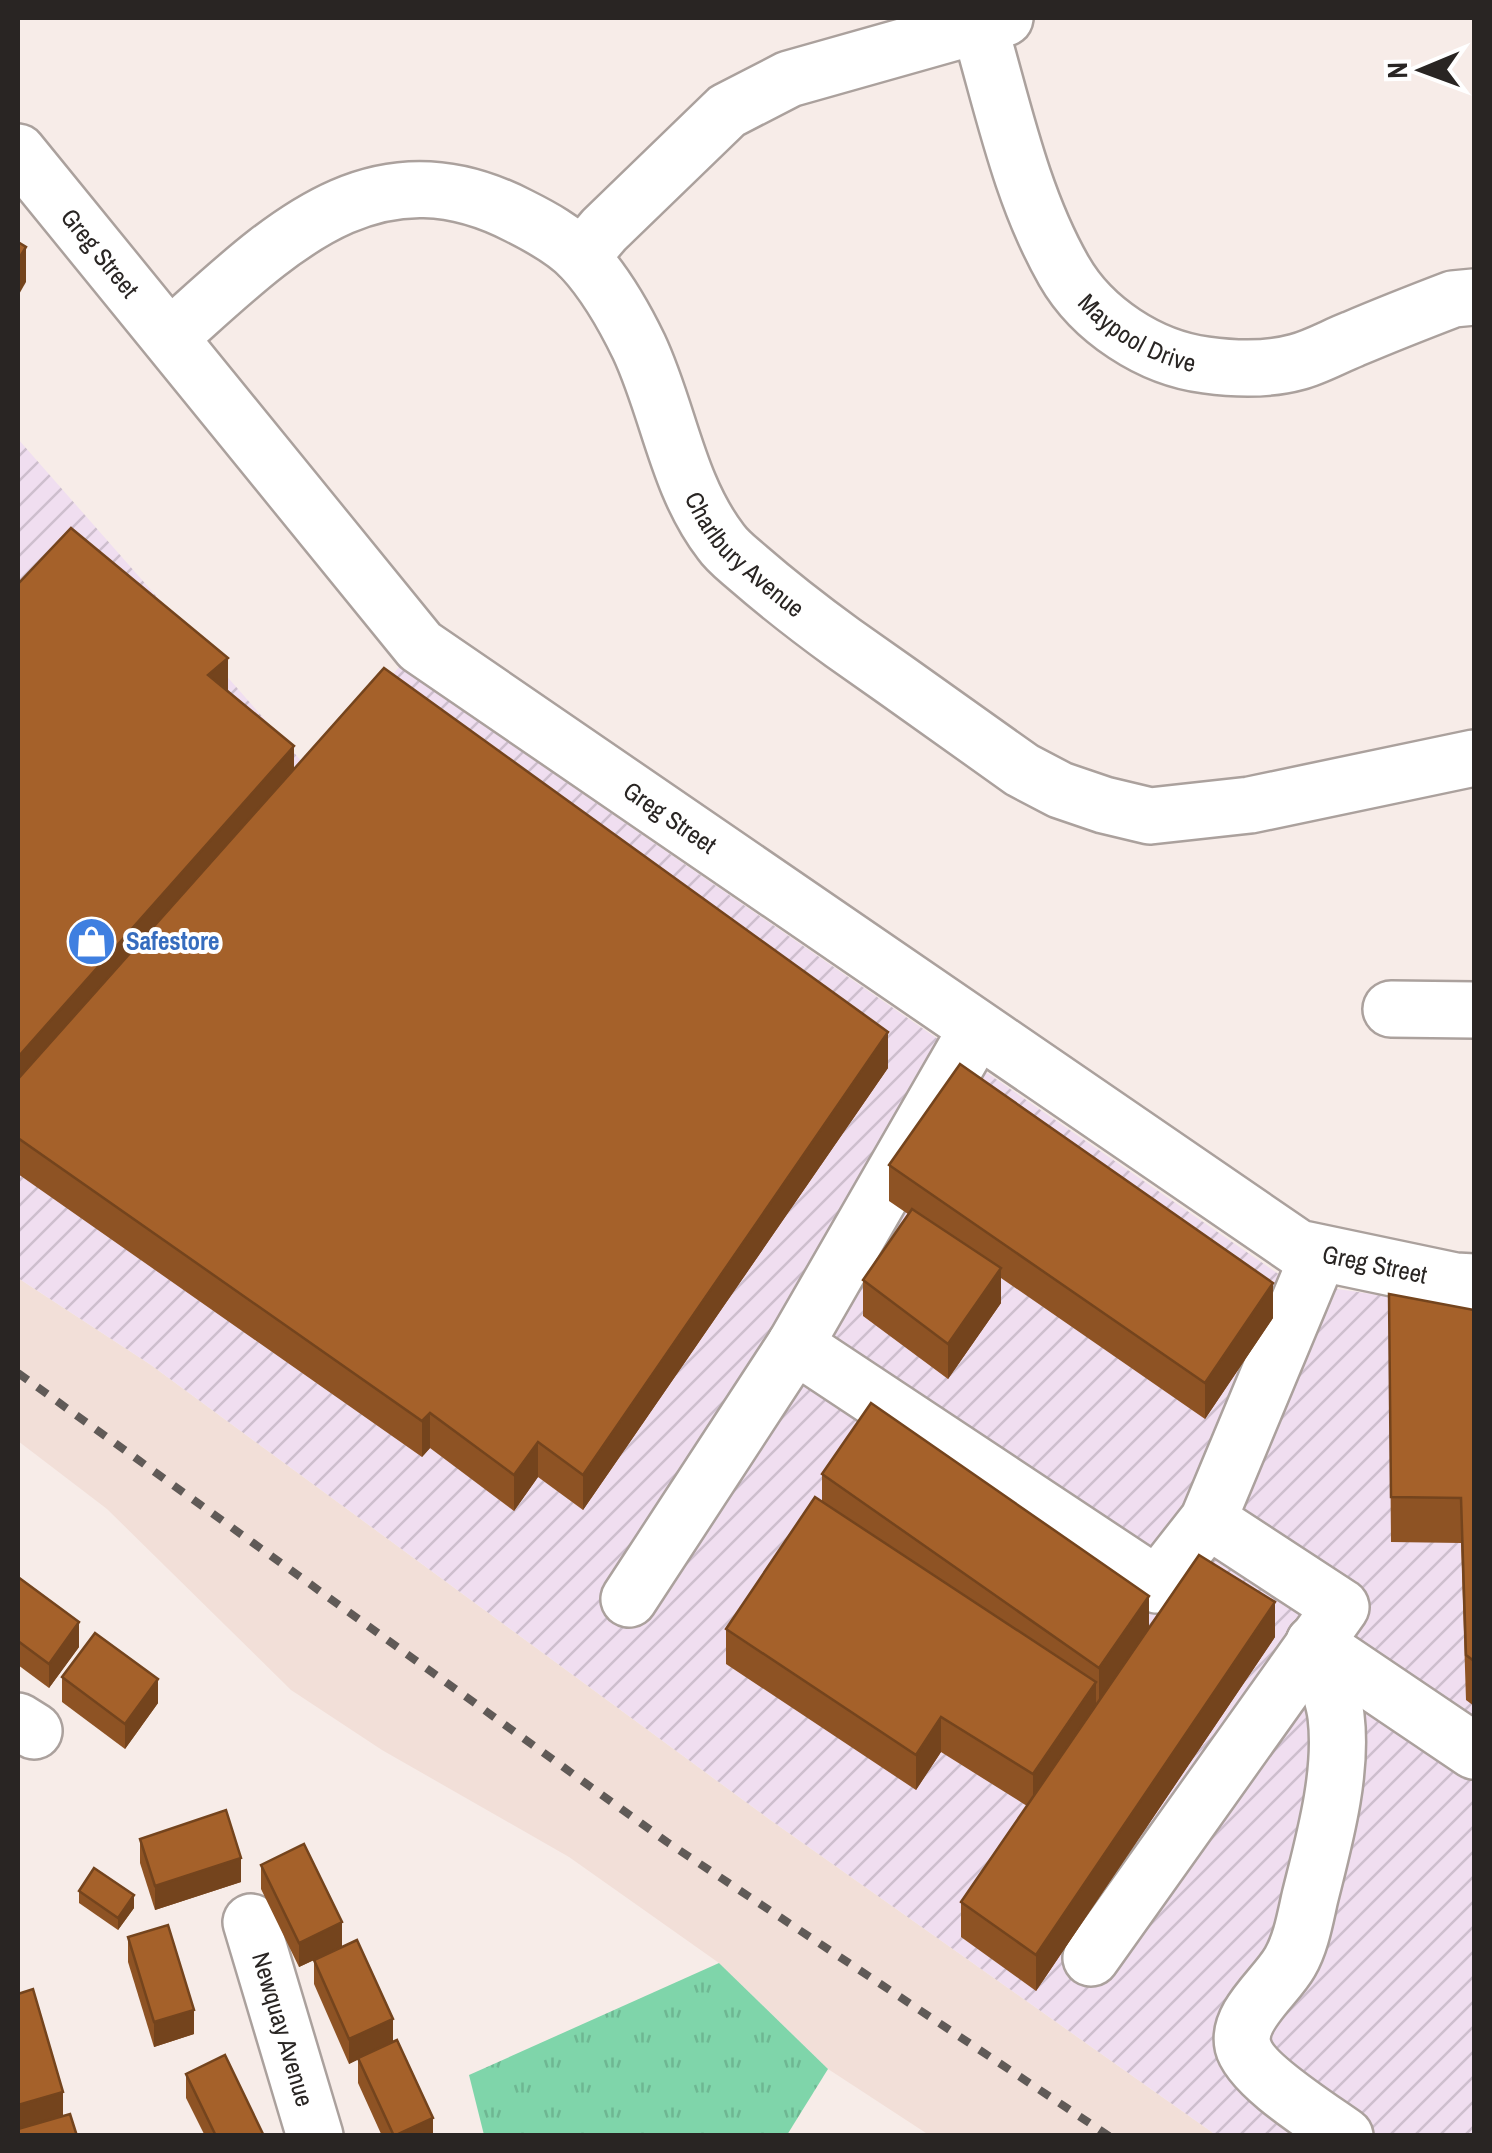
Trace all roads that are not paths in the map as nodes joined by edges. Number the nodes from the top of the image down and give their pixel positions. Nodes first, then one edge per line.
1 (992, 21) edge
2 (18, 152) edge
3 (581, 258) junction
4 (1474, 297) edge
5 (170, 337) junction
6 (1474, 758) edge
7 (1391, 1009) dead end
8 (1474, 1010) edge
9 (977, 1029) junction
10 (1319, 1254) junction
11 (1474, 1282) edge
12 (795, 1346) junction
13 (1208, 1520) junction
14 (629, 1599) dead end
15 (1314, 1643) junction
16 (1474, 1751) edge
17 (251, 1922) dead end
18 (1091, 1958) dead end
19 (315, 2136) edge
20 (1345, 2136) edge

1 - 3 street, Maypool Drive
1 - 4 street, Maypool Drive
2 - 5 street, Greg Street
3 - 5 street, Charlbury Avenue
3 - 6 street, Charlbury Avenue
5 - 9 street, Greg Street
7 - 8 street
9 - 10 street, Greg Street
9 - 12 street
10 - 11 street, Greg Street
10 - 13 street
12 - 13 street
12 - 14 street
13 - 15 street
15 - 16 street
15 - 18 street
15 - 20 street
17 - 19 street, Newquay Avenue

